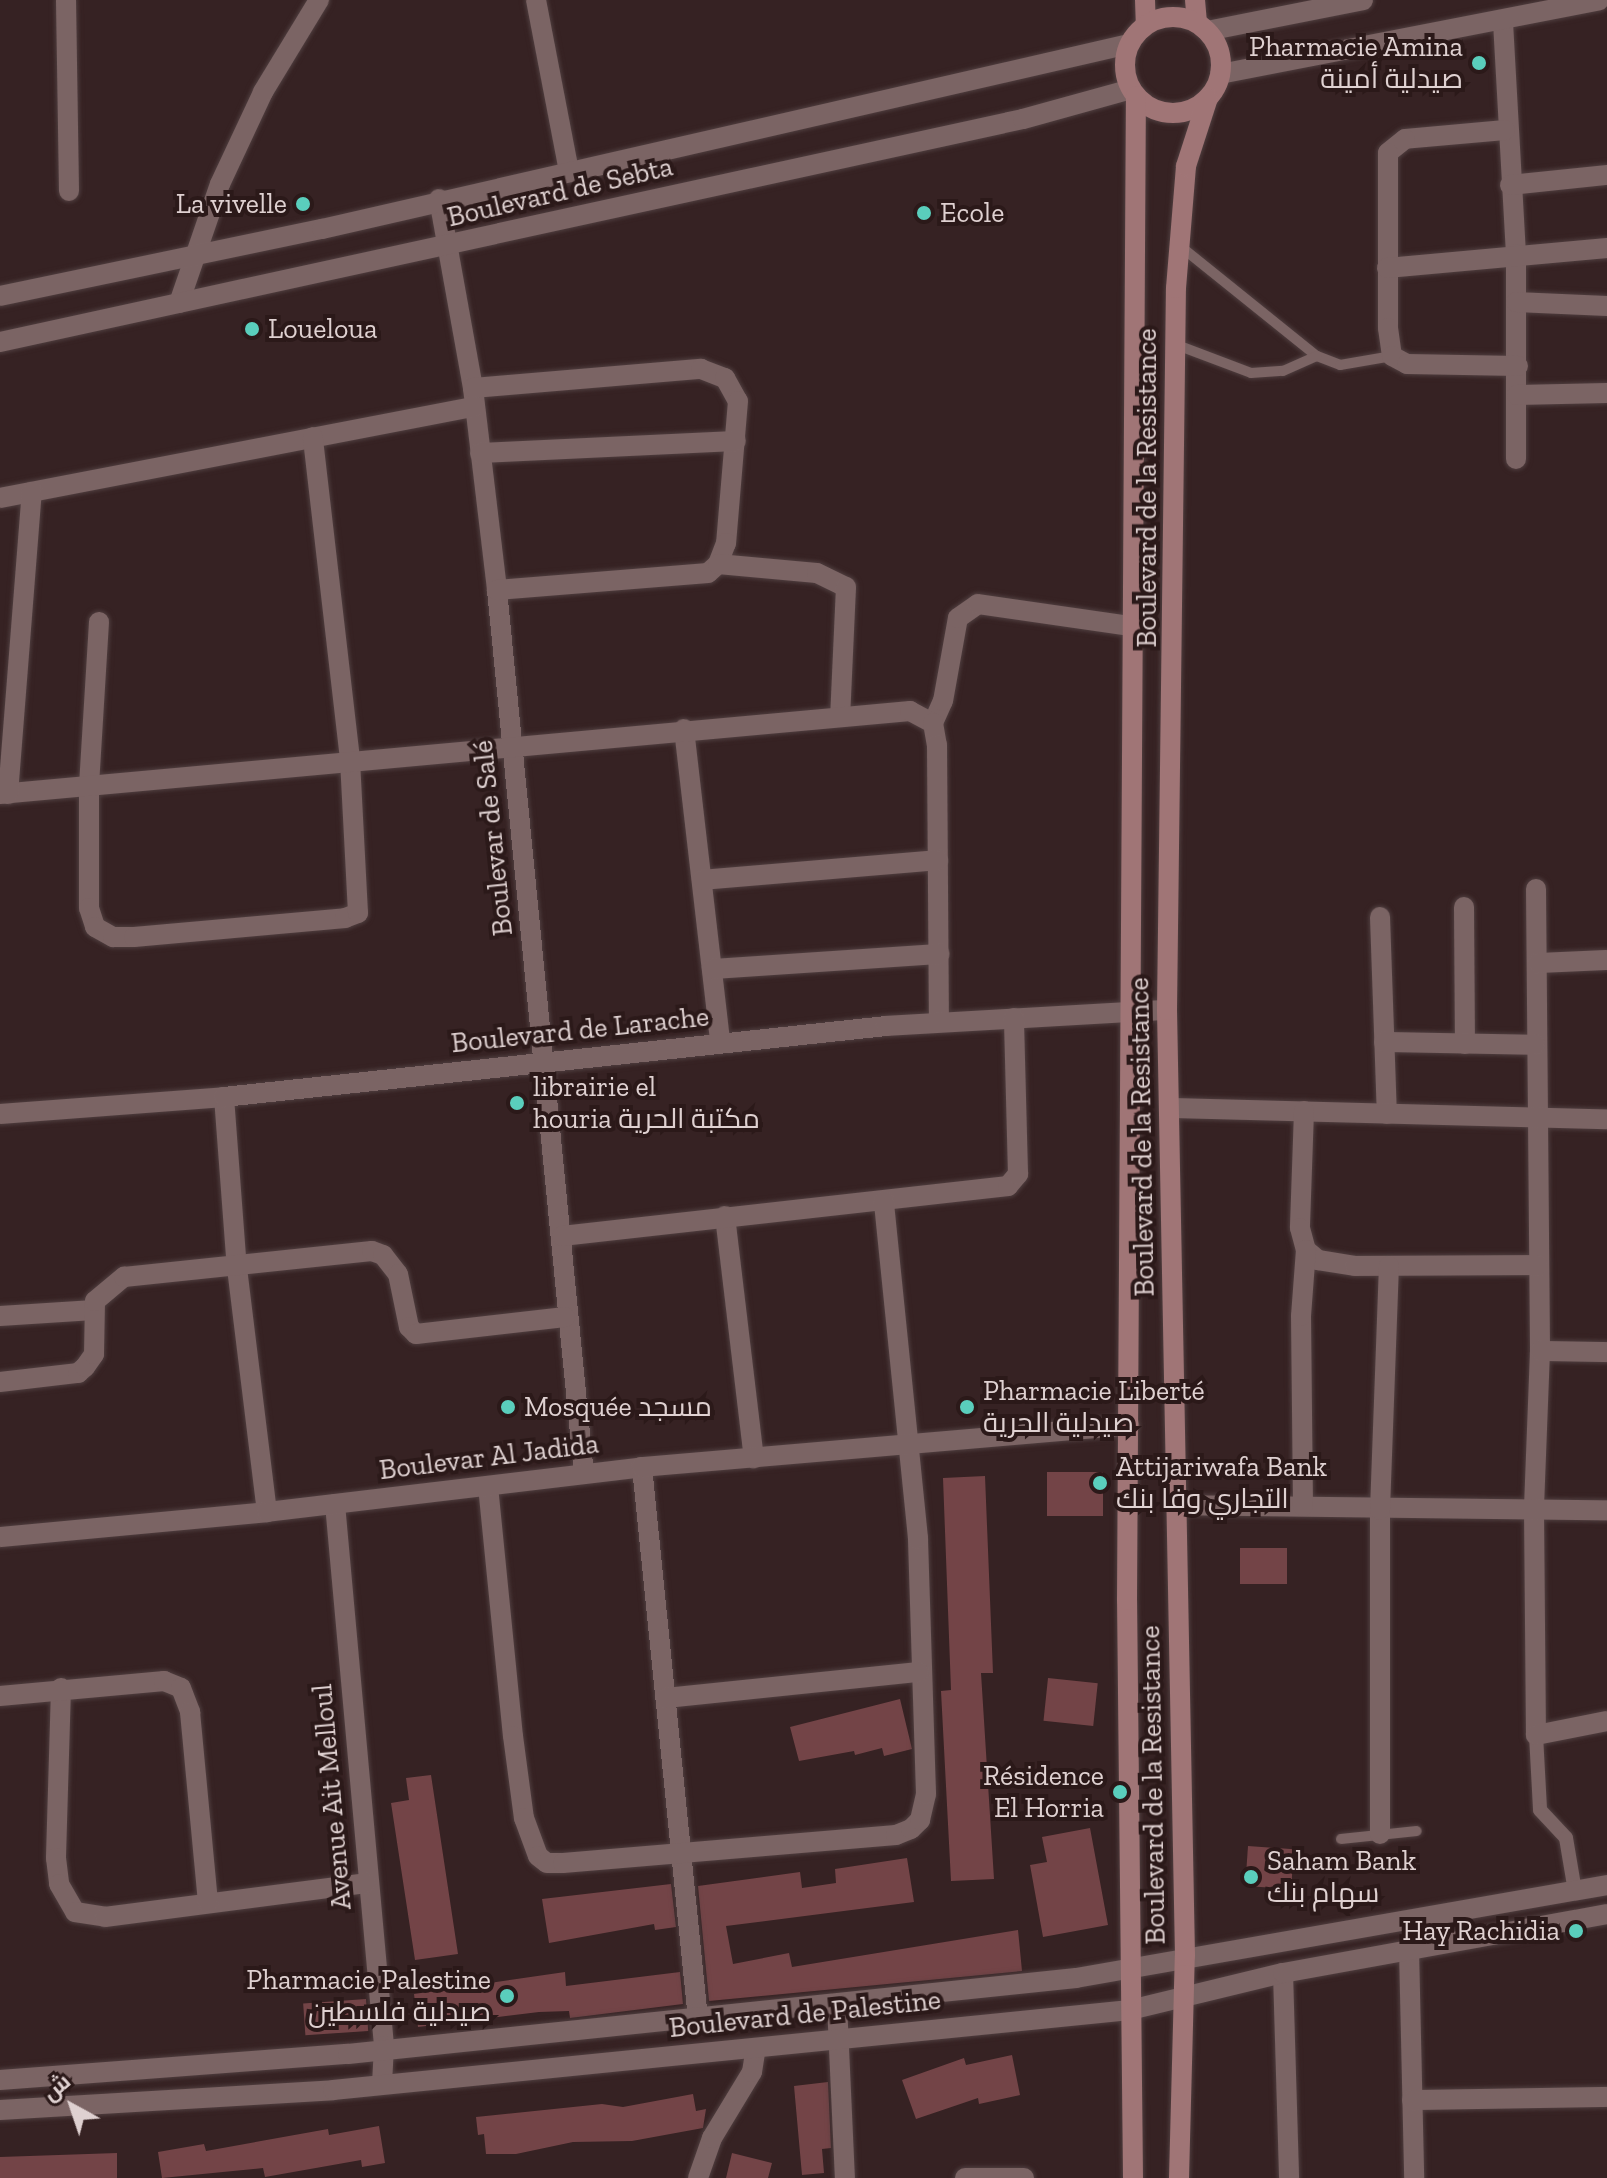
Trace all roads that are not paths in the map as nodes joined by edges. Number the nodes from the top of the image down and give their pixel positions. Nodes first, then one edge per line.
1 (66, 0) edge
2 (319, 0) edge
3 (1145, 0) edge
4 (1195, 0) edge
5 (1363, 0) edge
6 (1599, 0) edge
7 (533, 1) edge
8 (1503, 22) junction
9 (1146, 24) junction
10 (1202, 27) junction
11 (1129, 44) junction
12 (1220, 74) junction
13 (1133, 92) junction
14 (1208, 98) junction
15 (1505, 130) junction
16 (569, 171) junction
17 (1607, 175) edge
18 (1510, 185) junction
19 (69, 191) dead end
20 (439, 199) junction
21 (449, 246) junction
22 (1180, 246) junction
23 (1607, 248) edge
24 (1516, 254) junction
25 (194, 256) junction
26 (1387, 268) junction
27 (0, 296) edge
28 (1516, 302) junction
29 (179, 303) junction
30 (1607, 306) edge
31 (0, 342) edge
32 (1177, 345) junction
33 (1317, 356) junction
34 (1392, 356) junction
35 (1518, 366) junction
36 (1607, 393) edge
37 (1517, 395) junction
38 (474, 398) junction
39 (313, 437) junction
40 (736, 441) junction
41 (480, 453) junction
42 (1516, 459) dead end
43 (32, 492) junction
44 (0, 498) edge
45 (718, 564) junction
46 (497, 590) junction
47 (99, 622) dead end
48 (1131, 626) junction
49 (840, 717) junction
50 (933, 723) junction
51 (684, 729) junction
52 (511, 746) junction
53 (350, 759) junction
54 (89, 786) junction
55 (4, 794) edge
56 (938, 860) junction
57 (702, 880) junction
58 (1536, 889) dead end
59 (1464, 907) dead end
60 (1380, 917) dead end
61 (940, 954) junction
62 (1607, 960) edge
63 (1538, 963) junction
64 (712, 969) junction
65 (1167, 1010) junction
66 (1130, 1013) junction
67 (1014, 1018) junction
68 (939, 1022) junction
69 (720, 1042) junction
70 (1384, 1042) junction
71 (1465, 1044) junction
72 (1535, 1045) junction
73 (545, 1063) junction
74 (224, 1097) junction
75 (1173, 1108) junction
76 (1304, 1111) junction
77 (0, 1114) edge
78 (1387, 1114) junction
79 (1536, 1118) junction
80 (1607, 1119) edge
81 (884, 1201) junction
82 (725, 1216) junction
83 (562, 1236) junction
84 (1306, 1250) junction
85 (1538, 1265) junction
86 (1389, 1266) junction
87 (237, 1268) junction
88 (94, 1310) junction
89 (0, 1316) edge
90 (565, 1317) junction
91 (1540, 1351) junction
92 (1607, 1352) edge
93 (0, 1382) edge
94 (1129, 1425) junction
95 (911, 1447) junction
96 (754, 1458) junction
97 (642, 1467) junction
98 (584, 1474) junction
99 (488, 1486) junction
100 (335, 1504) junction
101 (1175, 1505) junction
102 (1303, 1506) junction
103 (1534, 1509) junction
104 (1380, 1510) junction
105 (1607, 1510) edge
106 (267, 1512) junction
107 (0, 1537) edge
108 (919, 1672) junction
109 (61, 1688) junction
110 (0, 1696) edge
111 (666, 1698) junction
112 (1607, 1721) edge
113 (1536, 1735) junction
114 (1417, 1831) dead end
115 (1380, 1834) junction
116 (1341, 1839) dead end
117 (679, 1850) junction
118 (366, 1883) junction
119 (1607, 1885) edge
120 (1575, 1891) junction
121 (208, 1902) junction
122 (1607, 1914) edge
123 (1409, 1949) junction
124 (1185, 1956) junction
125 (1127, 1968) junction
126 (1283, 1973) junction
127 (1185, 1997) junction
128 (837, 2004) junction
129 (1130, 2010) junction
130 (698, 2019) junction
131 (839, 2039) junction
132 (384, 2046) junction
133 (756, 2048) junction
134 (0, 2080) edge
135 (382, 2084) junction
136 (1607, 2097) edge
137 (1412, 2100) junction
138 (0, 2110) edge
139 (698, 2178) edge
140 (845, 2178) edge
141 (965, 2178) edge
142 (1024, 2178) edge
143 (1133, 2178) edge
144 (1179, 2178) edge
145 (1289, 2178) edge
146 (1414, 2178) edge

1 - 19 street
2 - 25 street
3 - 9 main road
4 - 10 main road
5 - 10 street
6 - 8 street
7 - 16 street
8 - 12 street
8 - 15 street
9 - 10 main road
9 - 11 main road
10 - 12 main road
11 - 13 main road
11 - 16 street, Boulevard de Sebta
12 - 14 main road
13 - 14 main road
13 - 21 street, Boulevard de Sebta
13 - 48 main road, Boulevard de la Resistance
14 - 22 main road, Boulevard de la Resistance
15 - 18 street
15 - 26 street
16 - 20 street, Boulevard de Sebta
17 - 18 street
18 - 24 street
20 - 21 street, Boulevar de Salé
20 - 25 street, Boulevard de Sebta
21 - 29 street, Boulevard de Sebta
21 - 38 street, Boulevar de Salé
22 - 32 main road, Boulevard de la Resistance
22 - 33 lane
23 - 24 street
24 - 26 street
24 - 28 street
25 - 27 street, Boulevard de Sebta
25 - 29 street
26 - 34 street
28 - 30 street
28 - 35 street
29 - 31 street, Boulevard de Sebta
32 - 33 lane
32 - 65 main road, Boulevard de la Resistance
33 - 34 lane
34 - 35 street
35 - 37 street
36 - 37 street
37 - 42 street
38 - 39 street
38 - 40 street
38 - 41 street, Boulevar de Salé
39 - 43 street
39 - 53 street
40 - 41 street
40 - 45 street
41 - 46 street, Boulevar de Salé
43 - 44 street
43 - 55 street
45 - 46 street
45 - 49 street
46 - 52 street, Boulevar de Salé
47 - 54 street
48 - 50 street
48 - 66 main road, Boulevard de la Resistance
49 - 50 street
49 - 51 street
50 - 56 street
51 - 52 street
51 - 57 street
52 - 53 street
52 - 73 street, Boulevar de Salé
53 - 54 street
53 - 54 street
54 - 55 street
56 - 57 street
56 - 61 street
57 - 64 street
58 - 63 street
59 - 71 street
60 - 70 street
61 - 64 street
61 - 68 street
62 - 63 street
63 - 72 street
64 - 69 street
65 - 66 street, Boulevard de Larache
65 - 75 main road, Boulevard de la Resistance
66 - 67 street, Boulevard de Larache
66 - 94 main road, Boulevard de la Resistance
67 - 68 street, Boulevard de Larache
67 - 81 street
68 - 69 street, Boulevard de Larache
69 - 73 street, Boulevard de Larache
70 - 71 street
70 - 78 street
71 - 72 street
72 - 79 street
73 - 74 street, Boulevard de Larache
73 - 83 street, Boulevar de Salé
74 - 77 street, Boulevard de Larache
74 - 87 street
75 - 76 street
75 - 101 main road, Boulevard de la Resistance
76 - 78 street
76 - 84 street
78 - 79 street
79 - 80 street
79 - 85 street
81 - 82 street
81 - 95 street
82 - 83 street
82 - 96 street
83 - 90 street, Boulevar de Salé
84 - 86 street
84 - 102 street
85 - 86 street
85 - 91 street
86 - 104 street
87 - 88 street
87 - 90 street
87 - 106 street
88 - 89 street
88 - 93 street
90 - 98 street, Boulevar de Salé
91 - 92 street
91 - 103 street
94 - 95 street, Boulevar Al Jadida
94 - 125 main road, Boulevard de la Resistance
95 - 96 street, Boulevar Al Jadida
95 - 108 street
96 - 97 street, Boulevar Al Jadida
97 - 98 street, Boulevar Al Jadida
97 - 111 street
98 - 99 street, Boulevar Al Jadida
99 - 100 street, Boulevar Al Jadida
99 - 117 street
100 - 106 street, Boulevar Al Jadida
100 - 118 street, Avenue Ait Melloul
101 - 102 street
101 - 124 main road, Boulevard de la Resistance
102 - 104 street
103 - 104 street
103 - 105 street
103 - 113 street
104 - 115 street
106 - 107 street, Boulevar Al Jadida
108 - 111 street
108 - 117 street
109 - 110 street
109 - 121 street
109 - 121 street
111 - 117 street
112 - 113 street
113 - 120 street
114 - 115 lane
115 - 116 lane
117 - 130 street
118 - 121 street
118 - 132 street, Avenue Ait Melloul
119 - 120 street, Boulevard de Palestine
120 - 124 street, Boulevard de Palestine
122 - 123 street, Boulevard de Palestine
123 - 126 street, Boulevard de Palestine
123 - 137 street
124 - 125 street, Boulevard de Palestine
124 - 127 main road, Boulevard de la Resistance
125 - 128 street, Boulevard de Palestine
125 - 129 main road, Boulevard de la Resistance
126 - 127 street, Boulevard de Palestine
126 - 145 street
127 - 129 street, Boulevard de Palestine
127 - 144 main road, Boulevard de la Resistance
128 - 130 street, Boulevard de Palestine
128 - 131 street
129 - 131 street, Boulevard de Palestine
129 - 143 main road, Boulevard de la Resistance
130 - 132 street, Boulevard de Palestine
131 - 133 street, Boulevard de Palestine
131 - 140 street
132 - 134 street, Boulevard de Palestine
132 - 135 street, Avenue Ait Melloul
133 - 135 street, Boulevard de Palestine
133 - 139 street
135 - 138 street, Boulevard de Palestine
136 - 137 street
137 - 146 street
141 - 142 street

